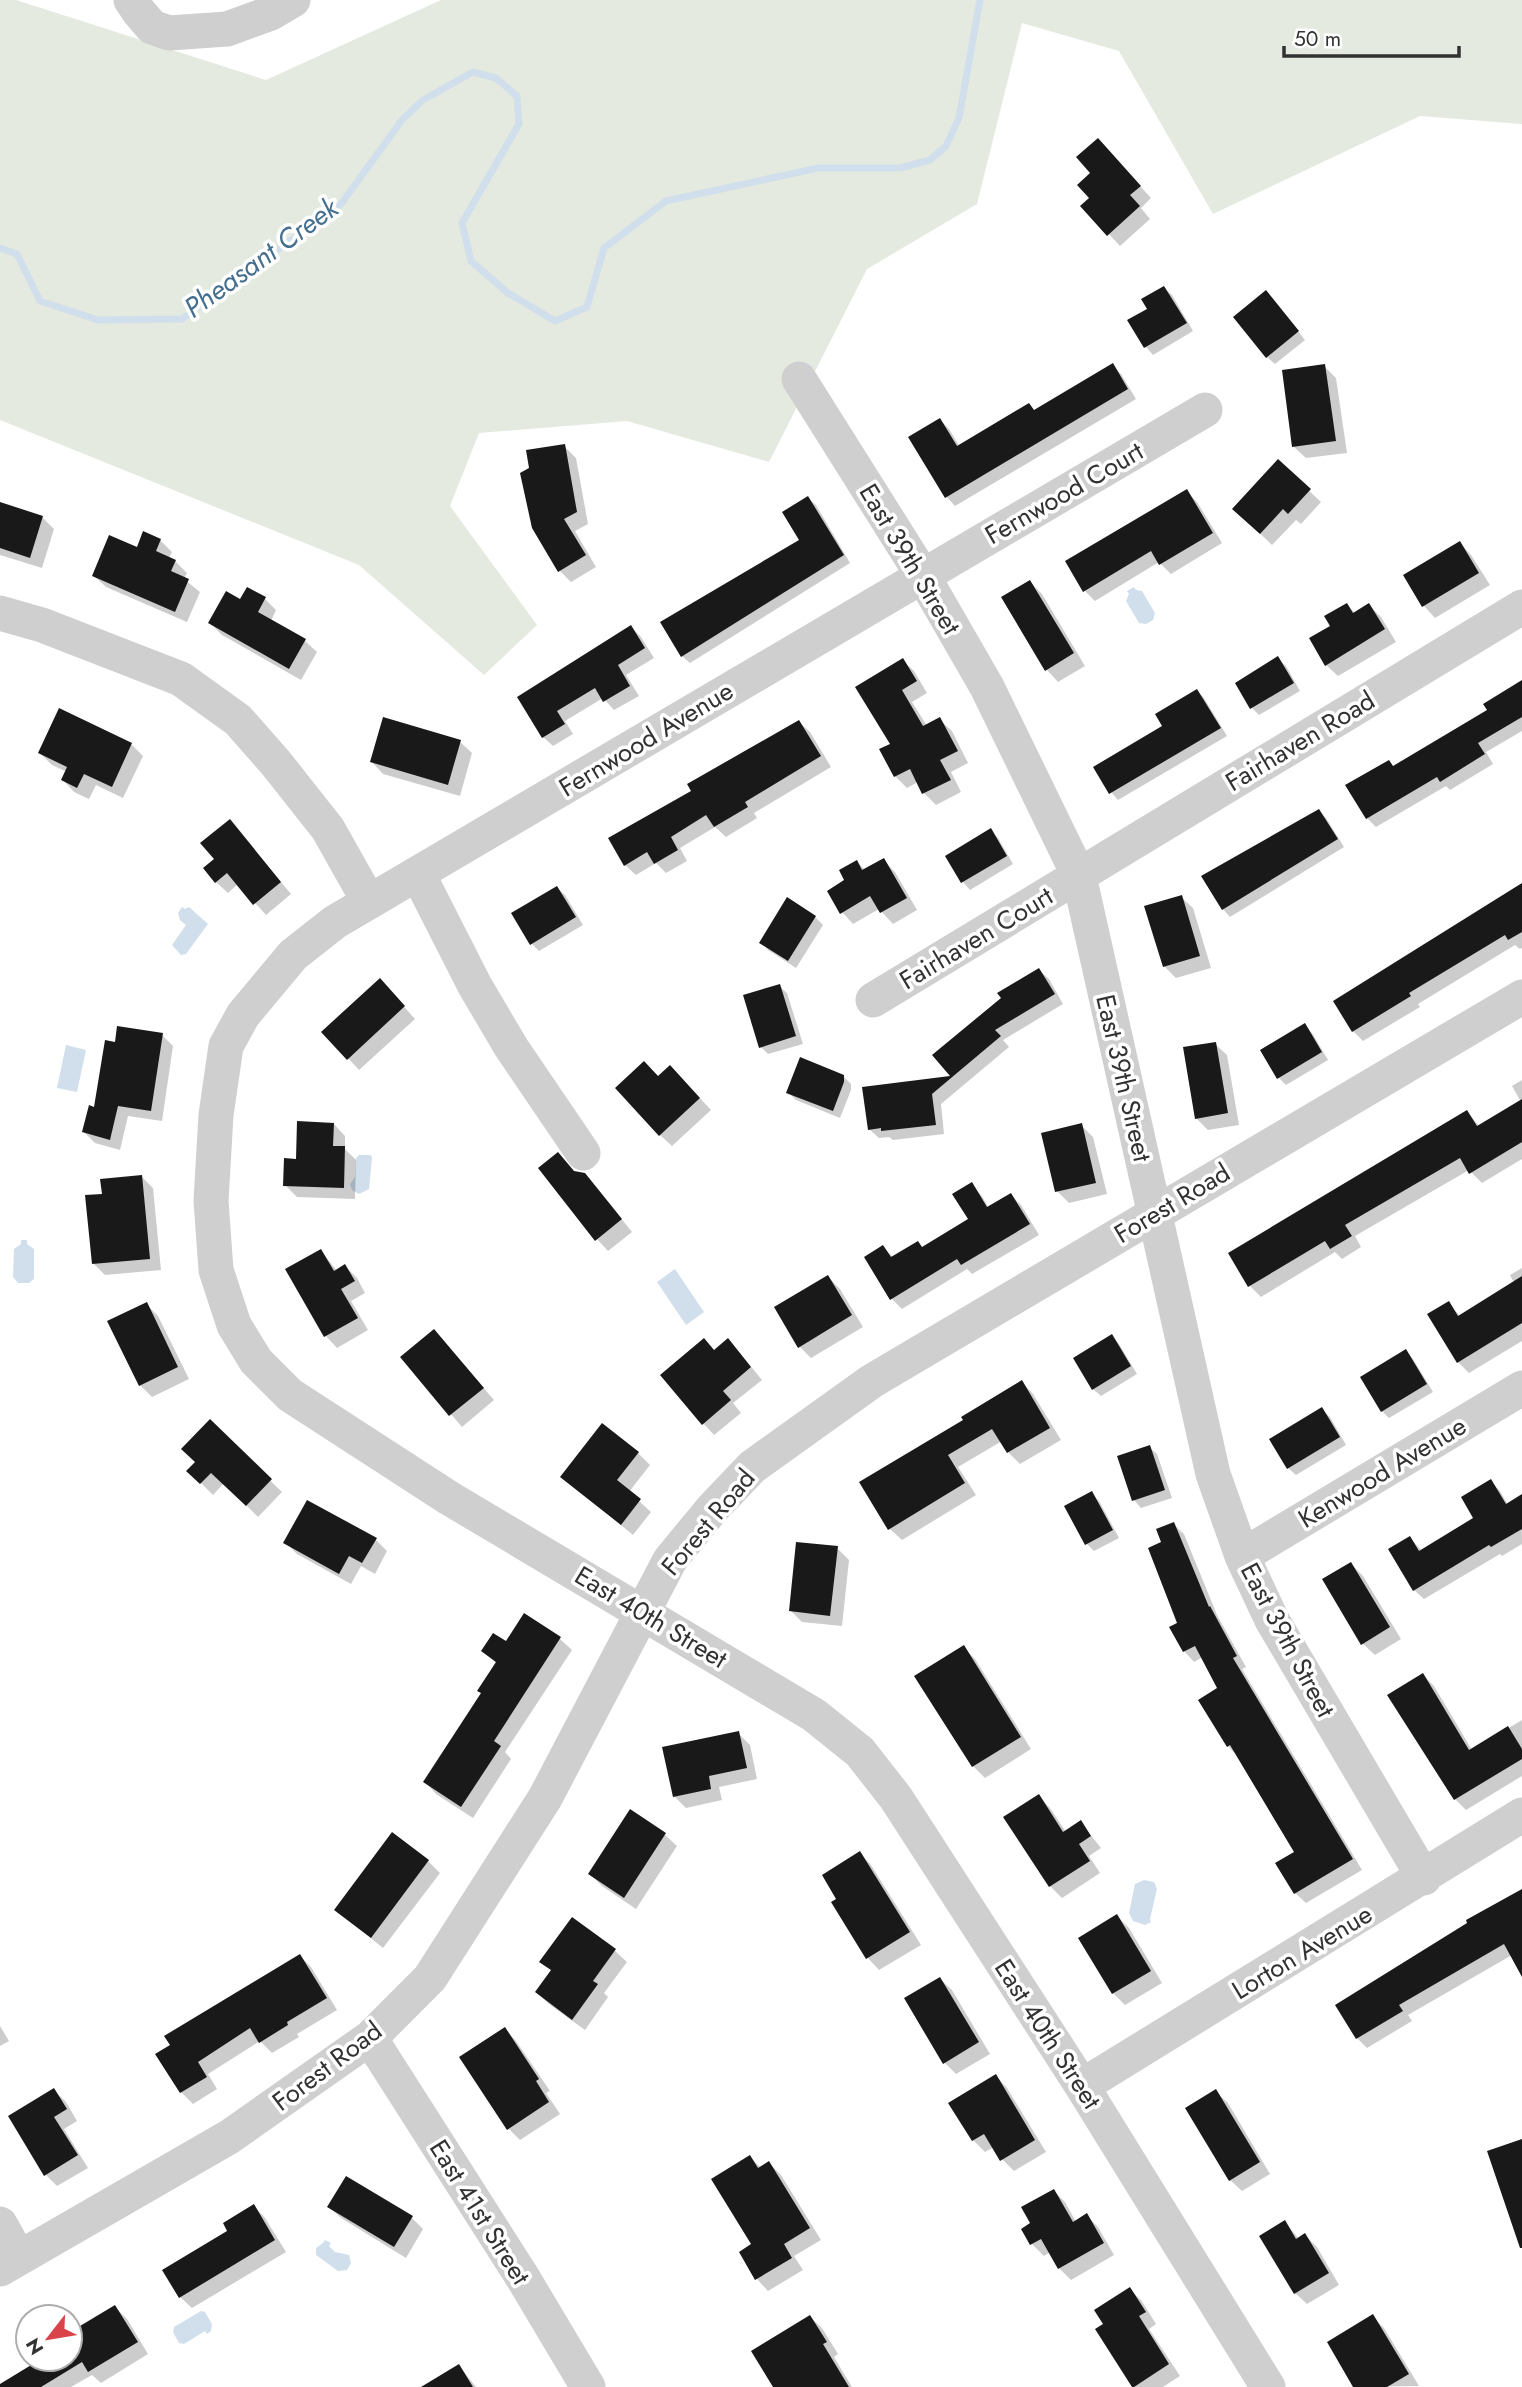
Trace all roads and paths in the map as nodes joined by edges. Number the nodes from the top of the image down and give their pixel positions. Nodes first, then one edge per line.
1 (131, 0) edge
2 (293, 0) edge
3 (799, 379) dead end
4 (1205, 410) dead end
5 (923, 576) junction
6 (1522, 607) edge
7 (0, 612) edge
8 (418, 874) junction
9 (1079, 876) junction
10 (369, 902) junction
11 (1522, 997) edge
12 (873, 1000) dead end
13 (583, 1153) dead end
14 (1155, 1213) junction
15 (1522, 1388) edge
16 (1242, 1556) junction
17 (643, 1612) junction
18 (1522, 1815) edge
19 (1424, 1878) junction
20 (370, 2038) junction
21 (1082, 2086) junction
22 (0, 2224) edge
23 (10, 2264) edge
24 (588, 2387) edge
25 (1268, 2387) edge

1 - 2 street
3 - 5 street, East 39th Street
4 - 5 street, Fernwood Court
5 - 8 street, Fernwood Avenue
5 - 9 street, East 39th Street
6 - 9 street, Fairhaven Road
7 - 10 street
8 - 10 street, Fernwood Avenue
8 - 13 street
9 - 12 street, Fairhaven Court
9 - 14 street, East 39th Street
10 - 17 street, East 40th Street
11 - 14 street, Forest Road
14 - 16 street, East 39th Street
14 - 17 street, Forest Road
15 - 16 street, Kenwood Avenue
16 - 19 street, East 39th Street
17 - 20 street, Forest Road
17 - 21 street, East 40th Street
18 - 19 street, Lorton Avenue
19 - 21 street, Lorton Avenue
20 - 23 street, Forest Road
20 - 24 street, East 41st Street
21 - 25 street, East 40th Street
22 - 23 street

